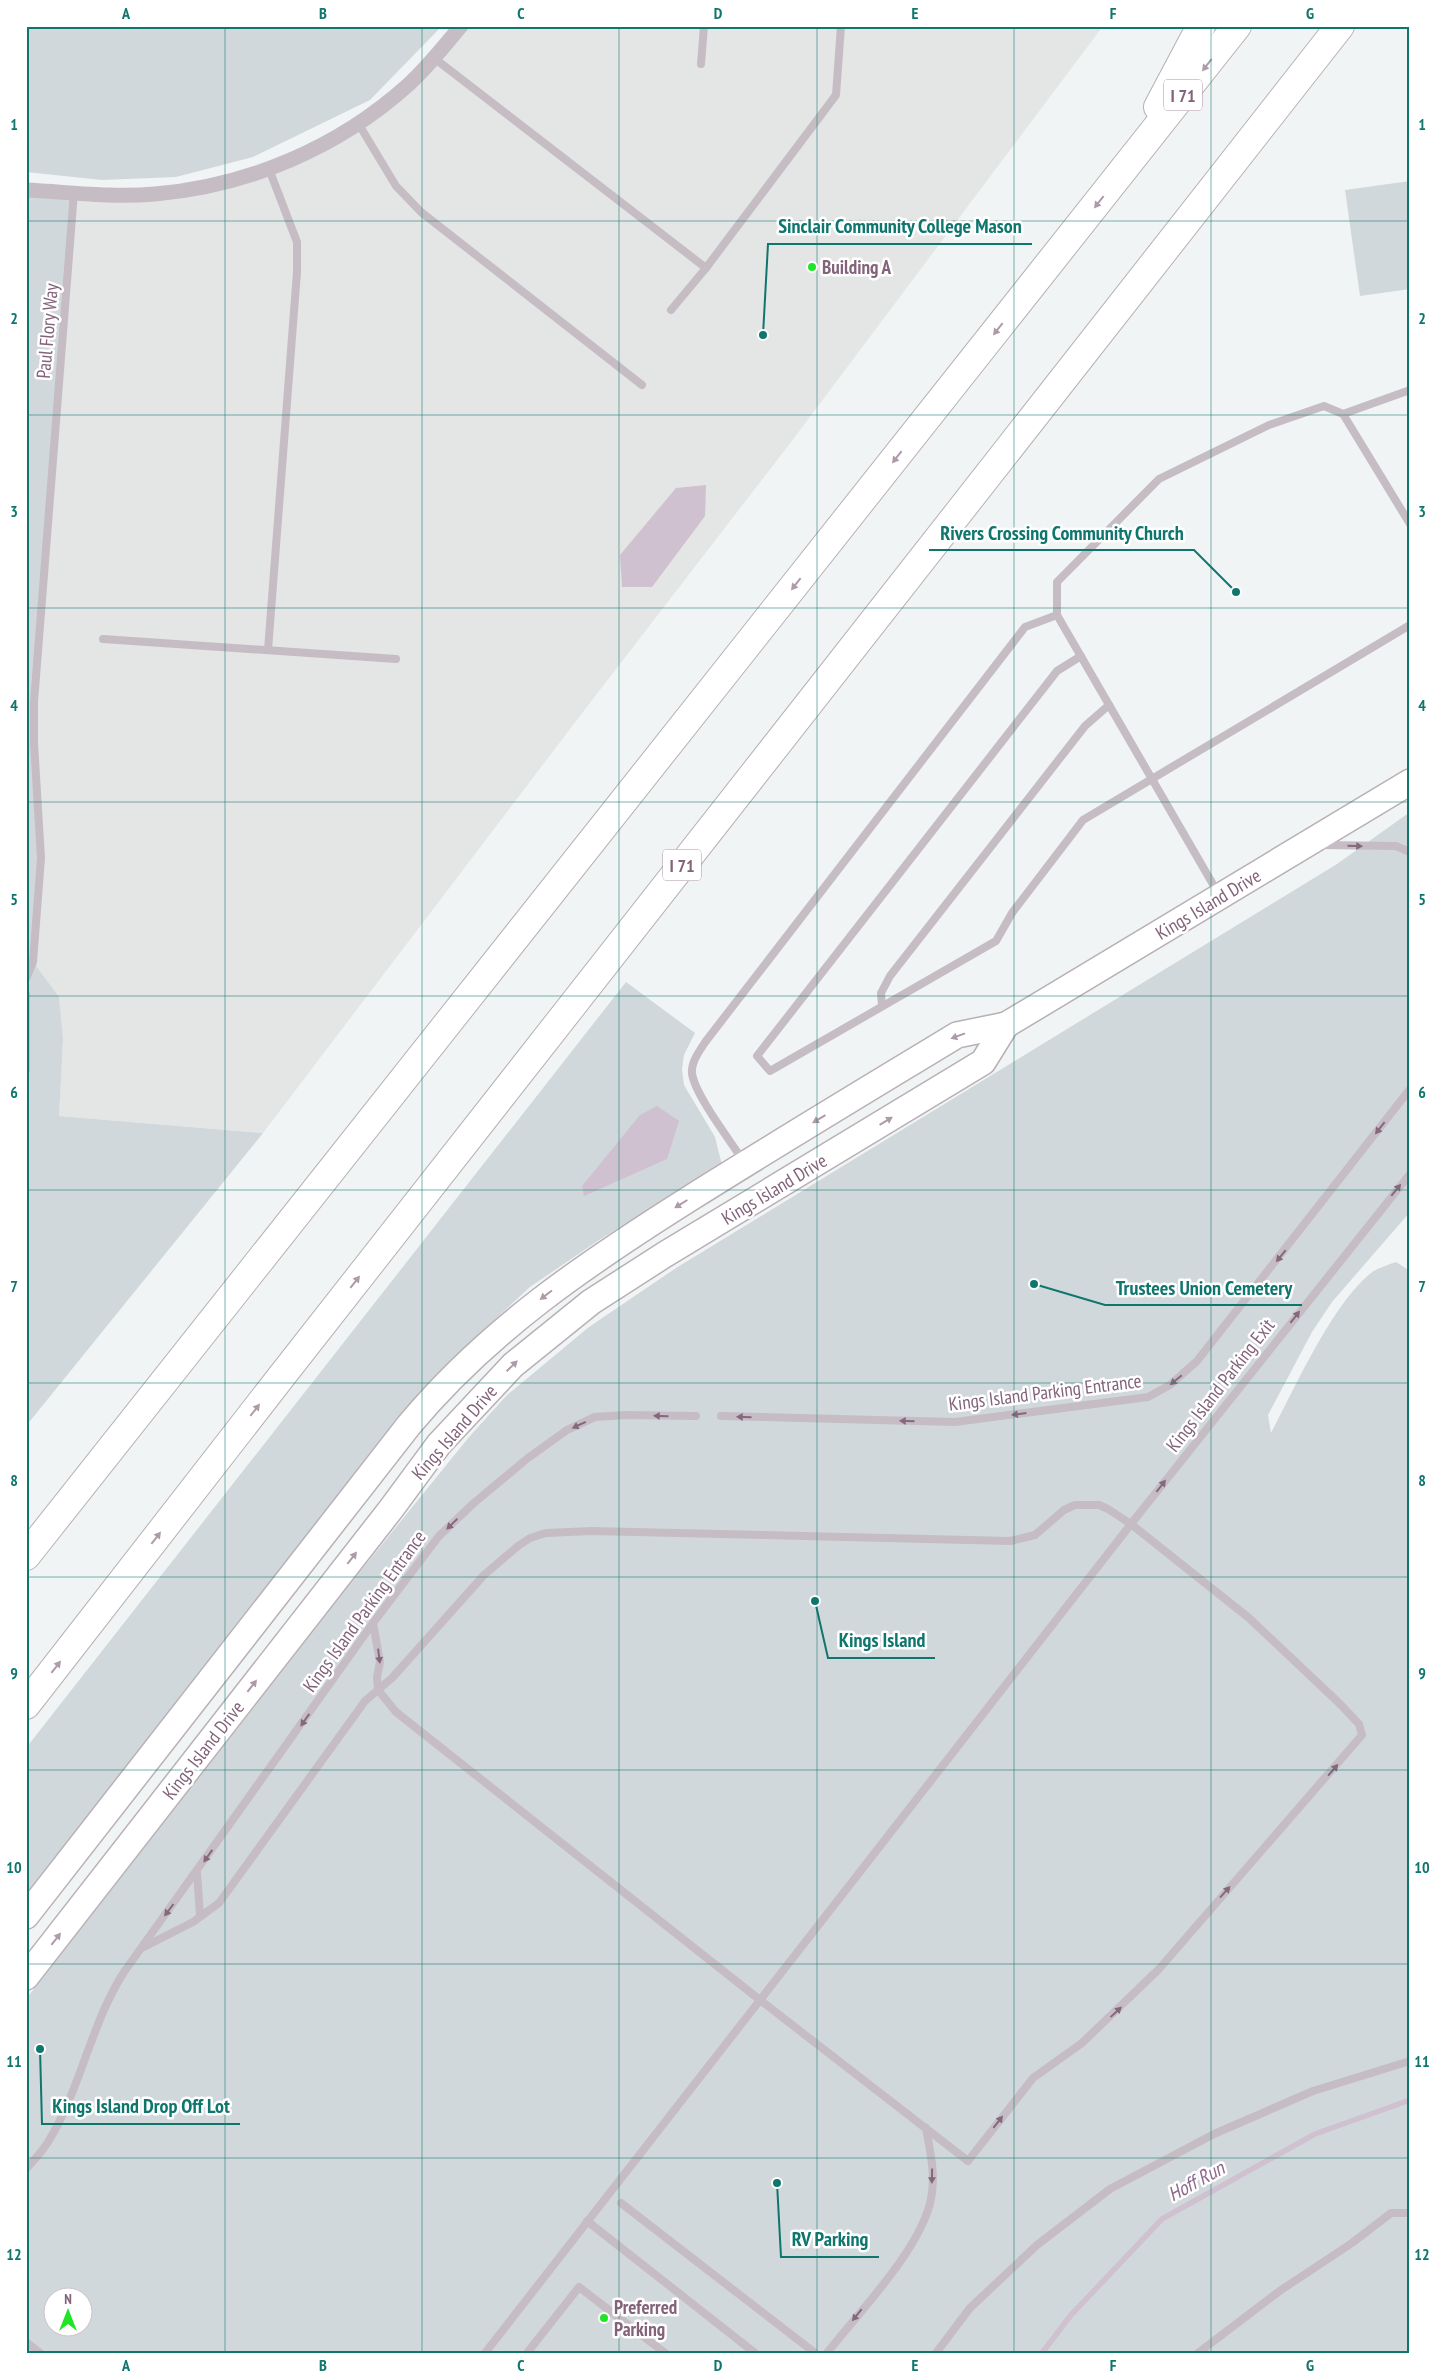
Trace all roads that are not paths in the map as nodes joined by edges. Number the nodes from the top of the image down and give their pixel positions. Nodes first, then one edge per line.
1 (461, 26) edge
2 (704, 26) edge
3 (841, 26) edge
4 (1201, 26) edge
5 (1237, 26) edge
6 (1340, 26) edge
7 (434, 58) junction
8 (701, 64) dead end
9 (358, 123) junction
10 (1130, 164) junction
11 (269, 169) junction
12 (26, 190) edge
13 (74, 192) junction
14 (706, 268) junction
15 (671, 310) dead end
16 (642, 385) dead end
17 (1410, 390) edge
18 (1343, 414) junction
19 (1410, 524) edge
20 (1057, 615) junction
21 (1410, 625) edge
22 (103, 639) dead end
23 (268, 650) junction
24 (1081, 656) junction
25 (396, 659) dead end
26 (1109, 705) junction
27 (1152, 780) junction
28 (1410, 782) edge
29 (1306, 845) junction
30 (1410, 852) edge
31 (1220, 897) junction
32 (26, 978) edge
33 (26, 994) edge
34 (882, 1006) junction
35 (1006, 1025) junction
36 (26, 1070) edge
37 (1410, 1089) edge
38 (745, 1164) junction
39 (1410, 1174) edge
40 (696, 1416) dead end
41 (721, 1416) dead end
42 (1130, 1524) junction
43 (26, 1556) edge
44 (373, 1622) junction
45 (378, 1690) junction
46 (26, 1705) edge
47 (197, 1872) junction
48 (26, 1916) edge
49 (200, 1916) junction
50 (142, 1948) junction
51 (26, 1977) edge
52 (760, 2000) junction
53 (1410, 2061) edge
54 (926, 2128) junction
55 (26, 2168) edge
56 (621, 2203) dead end
57 (1410, 2213) edge
58 (587, 2221) junction
59 (26, 2342) edge
60 (40, 2353) edge
61 (485, 2353) edge
62 (527, 2353) edge
63 (665, 2353) edge
64 (755, 2353) edge
65 (815, 2353) edge
66 (827, 2353) edge
67 (936, 2353) edge
68 (1198, 2353) edge

1 - 7 street
2 - 8 lane
3 - 14 lane
4 - 10 highway
5 -> 10 highway, I 71
46 -> 6 highway, I 71
7 - 9 street
7 - 14 lane
9 - 11 street
9 - 16 lane
10 -> 43 highway, I 71
11 - 13 street
11 - 23 lane
12 - 13 street
13 - 32 lane, Paul Flory Way
14 - 15 lane
17 - 18 lane
18 - 19 lane
18 - 20 lane
20 - 24 lane
20 - 38 lane
21 - 27 lane
22 - 23 lane
23 - 25 lane
24 - 26 lane
24 - 34 lane
26 - 27 lane
26 - 34 lane
27 - 31 lane
27 - 34 lane
28 - 29 main road, Kings Island Drive
29 -> 30 lane
29 - 31 main road, Kings Island Drive
31 - 35 main road, Kings Island Drive
33 - 36 lane
35 -> 38 main road, Kings Island Drive
51 -> 35 main road, Kings Island Drive
37 -> 41 lane, Kings Island Parking Entrance
38 -> 48 main road, Kings Island Drive
42 -> 39 lane, Kings Island Parking Exit
40 -> 44 lane, Kings Island Parking Entrance
42 - 45 lane
42 - 52 lane, Kings Island Parking Exit
54 -> 42 lane
44 -> 45 lane
44 -> 47 lane, Kings Island Parking Entrance
45 - 49 lane
45 - 52 lane
47 - 49 lane
47 -> 50 lane, Kings Island Parking Entrance
49 - 50 lane
50 - 55 lane, Kings Island Parking Entrance
52 - 54 lane
52 - 58 lane, Kings Island Parking Exit
53 - 67 lane
54 -> 66 lane
56 - 65 lane
57 - 68 lane
58 - 61 lane, Kings Island Parking Exit
58 - 64 lane
59 - 60 lane
62 - 63 lane

